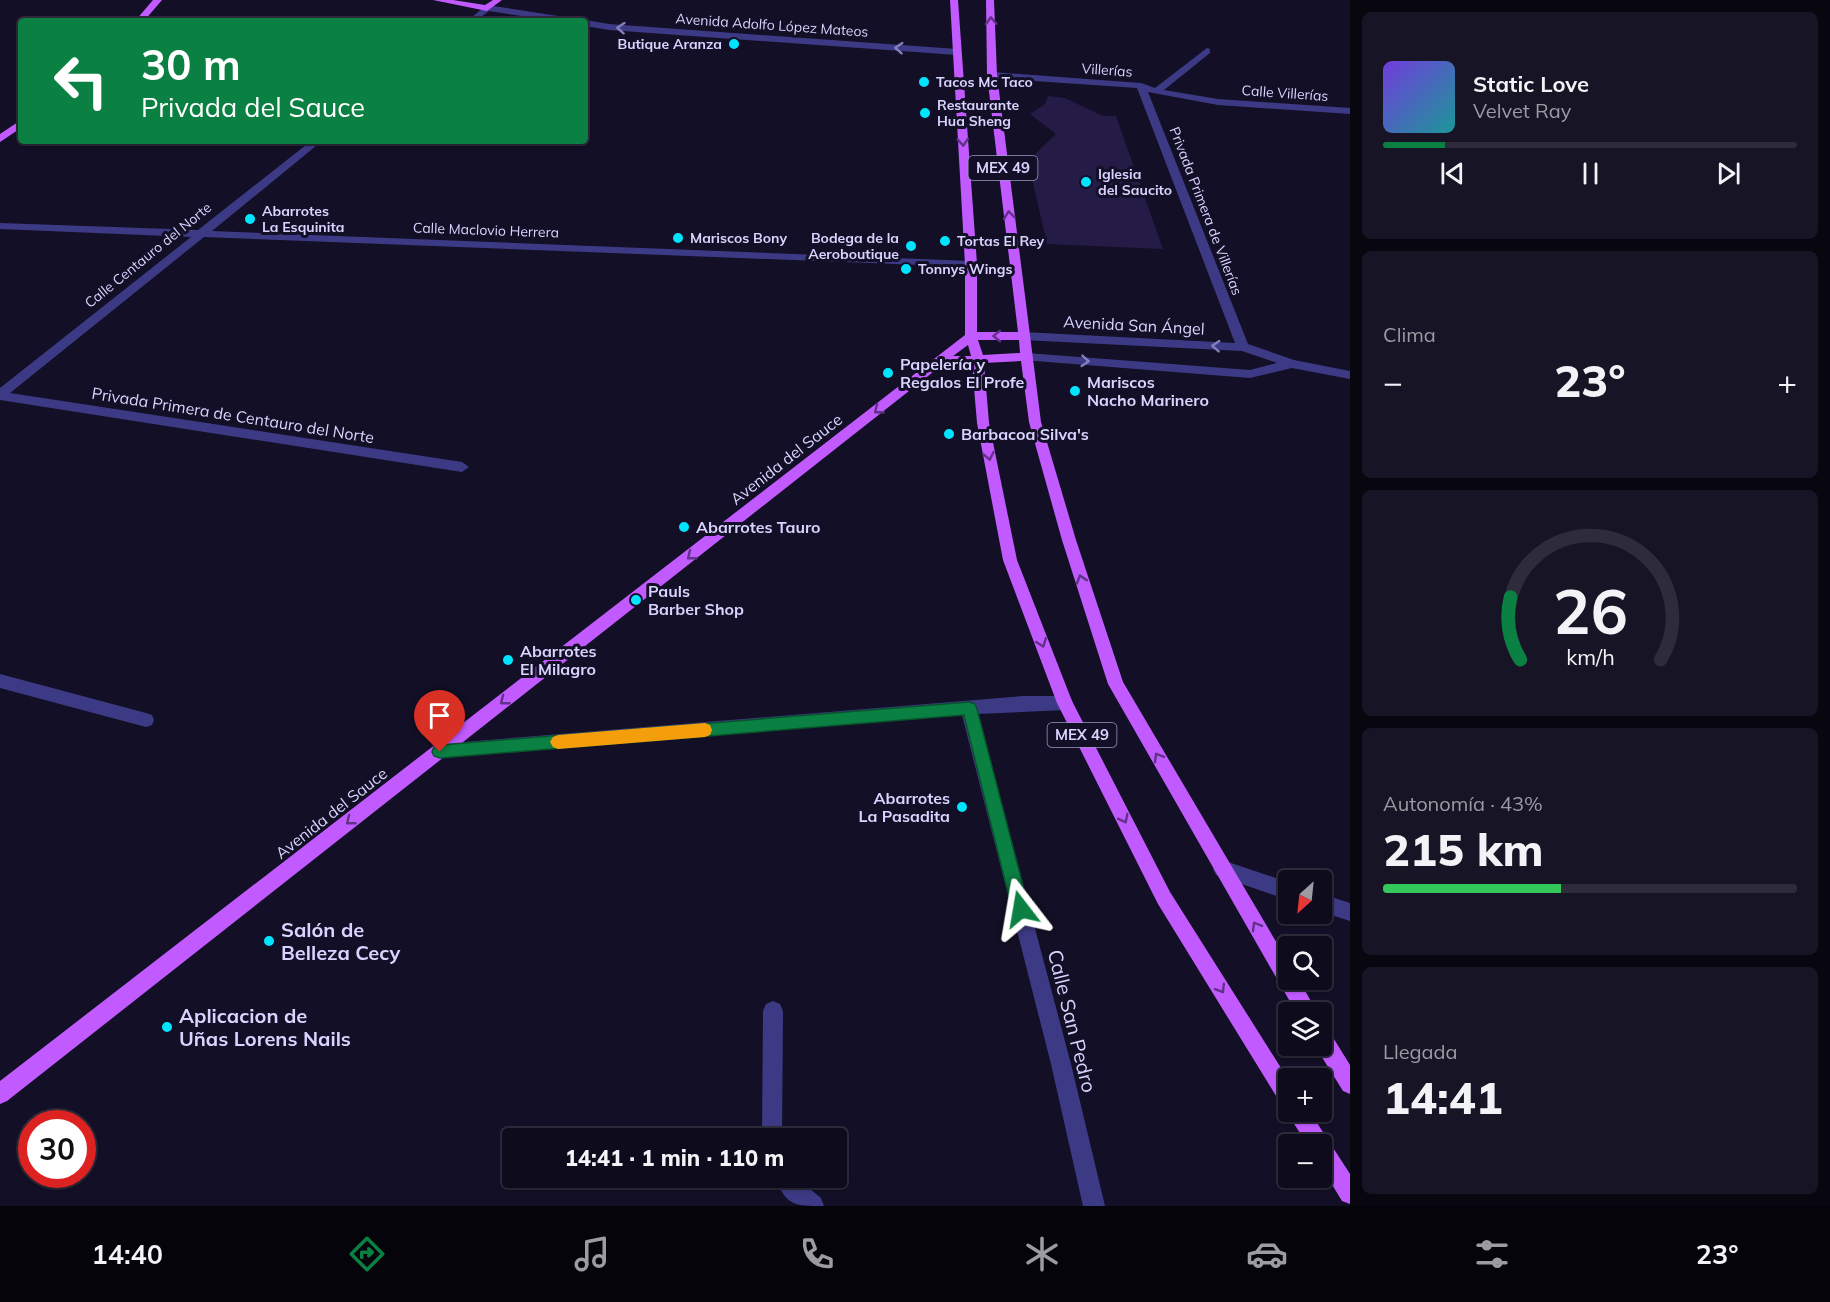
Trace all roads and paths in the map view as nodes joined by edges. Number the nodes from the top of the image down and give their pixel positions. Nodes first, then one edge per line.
1 (158, 0) edge
2 (437, 0) edge
3 (498, 0) edge
4 (954, 0) edge
5 (990, 0) edge
6 (487, 8) junction
7 (142, 18) edge
8 (475, 18) edge
9 (552, 18) edge
10 (588, 23) edge
11 (1207, 51) dead end
12 (957, 52) junction
13 (992, 75) junction
14 (1141, 86) junction
15 (1156, 92) junction
16 (1218, 102) joint
17 (1350, 111) edge
18 (18, 125) edge
19 (0, 139) edge
20 (313, 144) edge
21 (0, 226) edge
22 (199, 233) junction
23 (971, 264) junction
24 (971, 336) junction
25 (1023, 336) junction
26 (1243, 347) junction
27 (1027, 357) junction
28 (978, 360) junction
29 (941, 361) junction
30 (1292, 364) junction
31 (1350, 375) edge
32 (0, 395) edge
33 (462, 467) dead end
34 (0, 681) edge
35 (1065, 703) junction
36 (969, 709) junction
37 (146, 720) dead end
38 (440, 752) junction
39 (1222, 869) junction
40 (1278, 888) edge
41 (1332, 906) edge
42 (1350, 912) edge
43 (1300, 1002) edge
44 (773, 1011) dead end
45 (1332, 1054) edge
46 (1278, 1081) edge
47 (1350, 1084) edge
48 (0, 1094) edge
49 (772, 1128) edge
50 (1332, 1165) edge
51 (791, 1188) edge
52 (1350, 1193) edge
53 (813, 1206) edge
54 (1094, 1206) edge

1 - 7 main road
2 - 6 main road
3 - 6 main road
4 - 12 main road, MEX 49
13 -> 5 main road, MEX 49
6 - 8 street
6 - 9 street
12 -> 10 street, Avenida Adolfo López Mateos
11 - 15 street
12 -> 23 main road, MEX 49
13 - 14 street, Villerías
25 -> 13 main road, MEX 49
14 - 15 street, Villerías
14 - 26 street, Privada Primera de Villerías
15 - 16 street, Villerías
16 - 17 street, Calle Villerías
18 - 19 main road
20 - 22 street, Calle Centauro del Norte
21 - 22 street, Calle Maclovio Herrera
22 - 23 street, Calle Maclovio Herrera
22 - 32 street, Calle Centauro del Norte
23 - 24 main road, MEX 49
25 -> 24 main road, Avenida San Ángel
24 - 28 main road, MEX 49
24 - 29 main road, Avenida del Sauce
26 -> 25 street, Avenida San Ángel
25 - 27 main road, MEX 49
26 - 30 street, Avenida San Ángel
27 - 28 main road, Avenida San Ángel
27 -> 30 street, Avenida San Ángel
39 -> 27 main road, MEX 49
28 - 29 main road
28 -> 35 main road, MEX 49
29 -> 38 main road, Avenida del Sauce
30 - 31 street, Avenida San Ángel
32 - 33 street, Privada Primera de Centauro del Norte
34 - 37 street
35 - 36 street
35 -> 46 main road, MEX 49
36 - 38 street
36 - 54 street, Calle San Pedro
38 -> 48 main road, Avenida del Sauce
39 - 40 street
43 -> 39 main road, MEX 49
41 - 42 street
44 - 49 street
45 - 47 main road
50 - 52 main road
51 - 53 street

